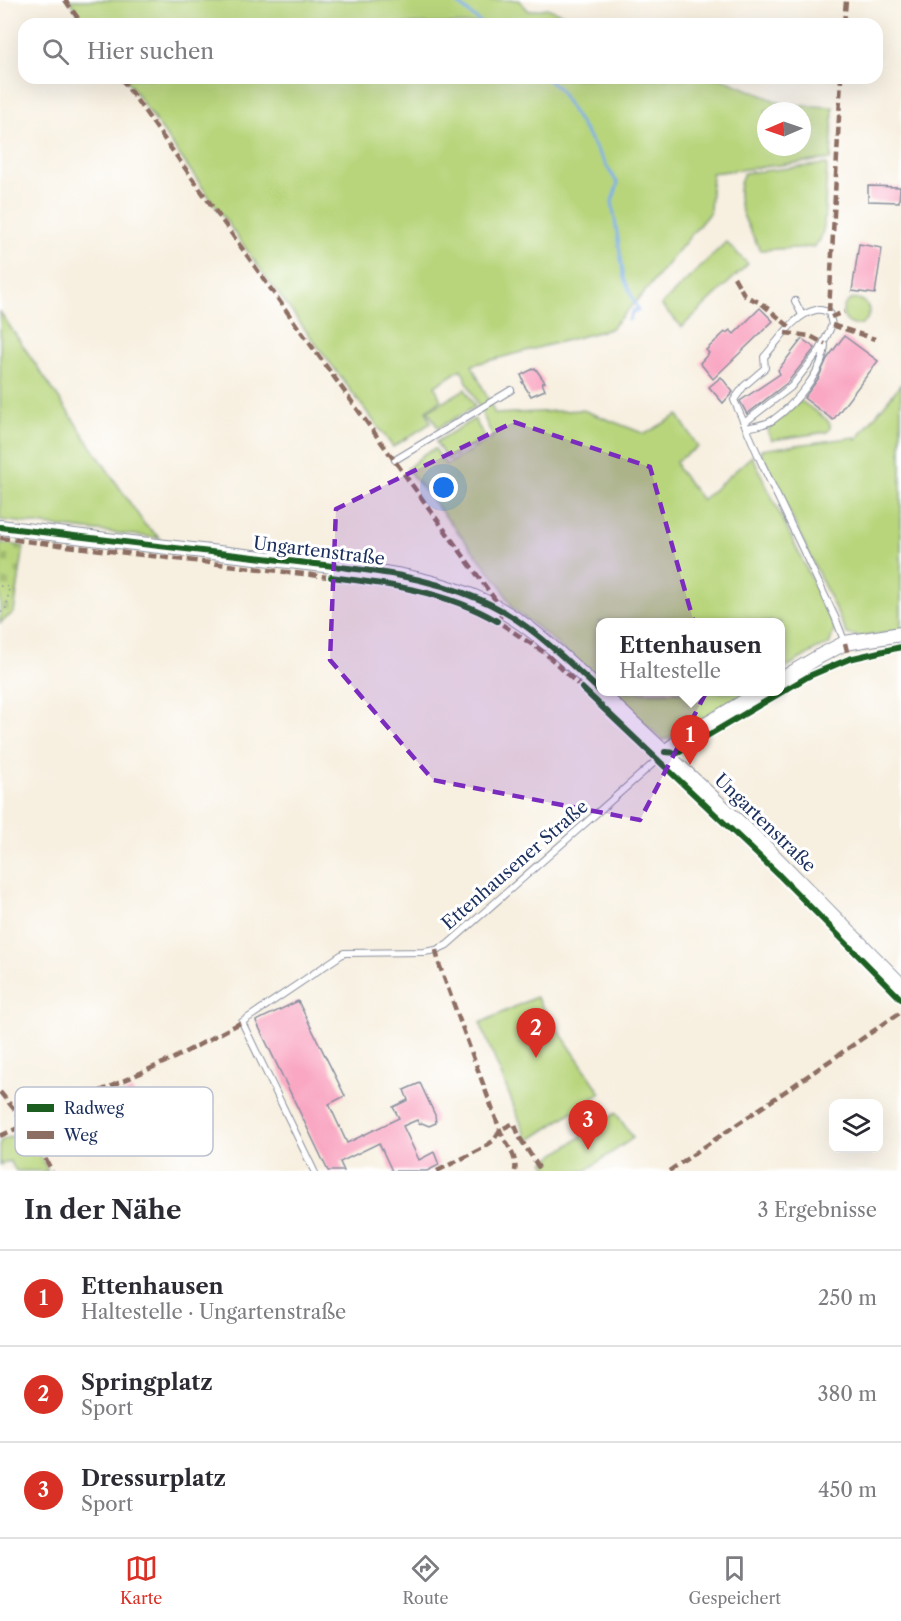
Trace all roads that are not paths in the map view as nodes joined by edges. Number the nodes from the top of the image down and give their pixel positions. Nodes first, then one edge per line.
1 (795, 301) dead end
2 (802, 315) junction
3 (825, 344) junction
4 (511, 390) dead end
5 (745, 426) junction
6 (395, 459) dead end
7 (0, 527) edge
8 (901, 634) edge
9 (845, 644) junction
10 (785, 677) edge
11 (596, 687) edge
12 (605, 696) edge
13 (753, 696) edge
14 (665, 752) junction
15 (901, 985) edge
16 (314, 1171) edge

1 - 2 lane
2 - 3 lane
2 - 5 lane
3 - 5 lane
3 - 5 lane
4 - 6 lane
5 - 9 lane
7 - 11 street, Ungartenstraße
8 - 9 street
9 - 10 street
12 - 14 street, Ungartenstraße
13 - 14 street
14 - 15 street, Ungartenstraße
14 - 16 lane, Ettenhausener Straße

